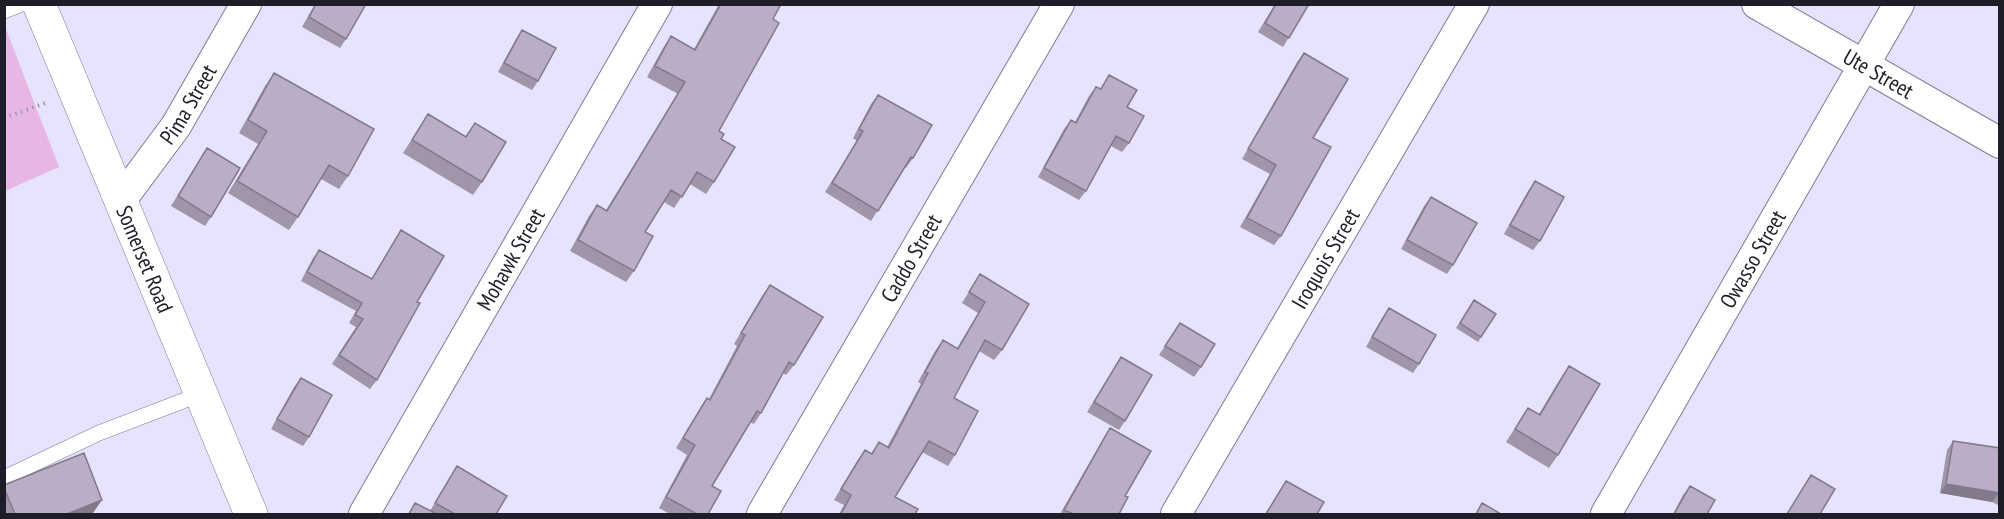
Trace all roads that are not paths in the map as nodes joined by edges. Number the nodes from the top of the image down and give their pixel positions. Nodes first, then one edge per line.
1 (22, 4) edge
2 (39, 4) edge
3 (246, 4) edge
4 (657, 4) edge
5 (1059, 4) edge
6 (1474, 4) edge
7 (1757, 4) edge
8 (1899, 4) edge
9 (4, 11) edge
10 (1864, 66) junction
11 (2000, 143) edge
12 (121, 200) junction
13 (201, 394) junction
14 (4, 478) edge
15 (251, 514) edge
16 (364, 514) edge
17 (762, 514) edge
18 (1176, 514) edge
19 (1606, 514) edge

1 - 9 lane
2 - 12 main road, Somerset Road
3 - 12 street, Pima Street
4 - 16 street, Mohawk Street
5 - 17 street, Caddo Street
6 - 18 street, Iroquois Street
7 - 10 street, Ute Street
8 - 10 street, Owasso Street
10 - 11 street, Ute Street
10 - 19 street, Owasso Street
12 - 13 main road, Somerset Road
13 - 14 lane
13 - 15 main road, Somerset Road

